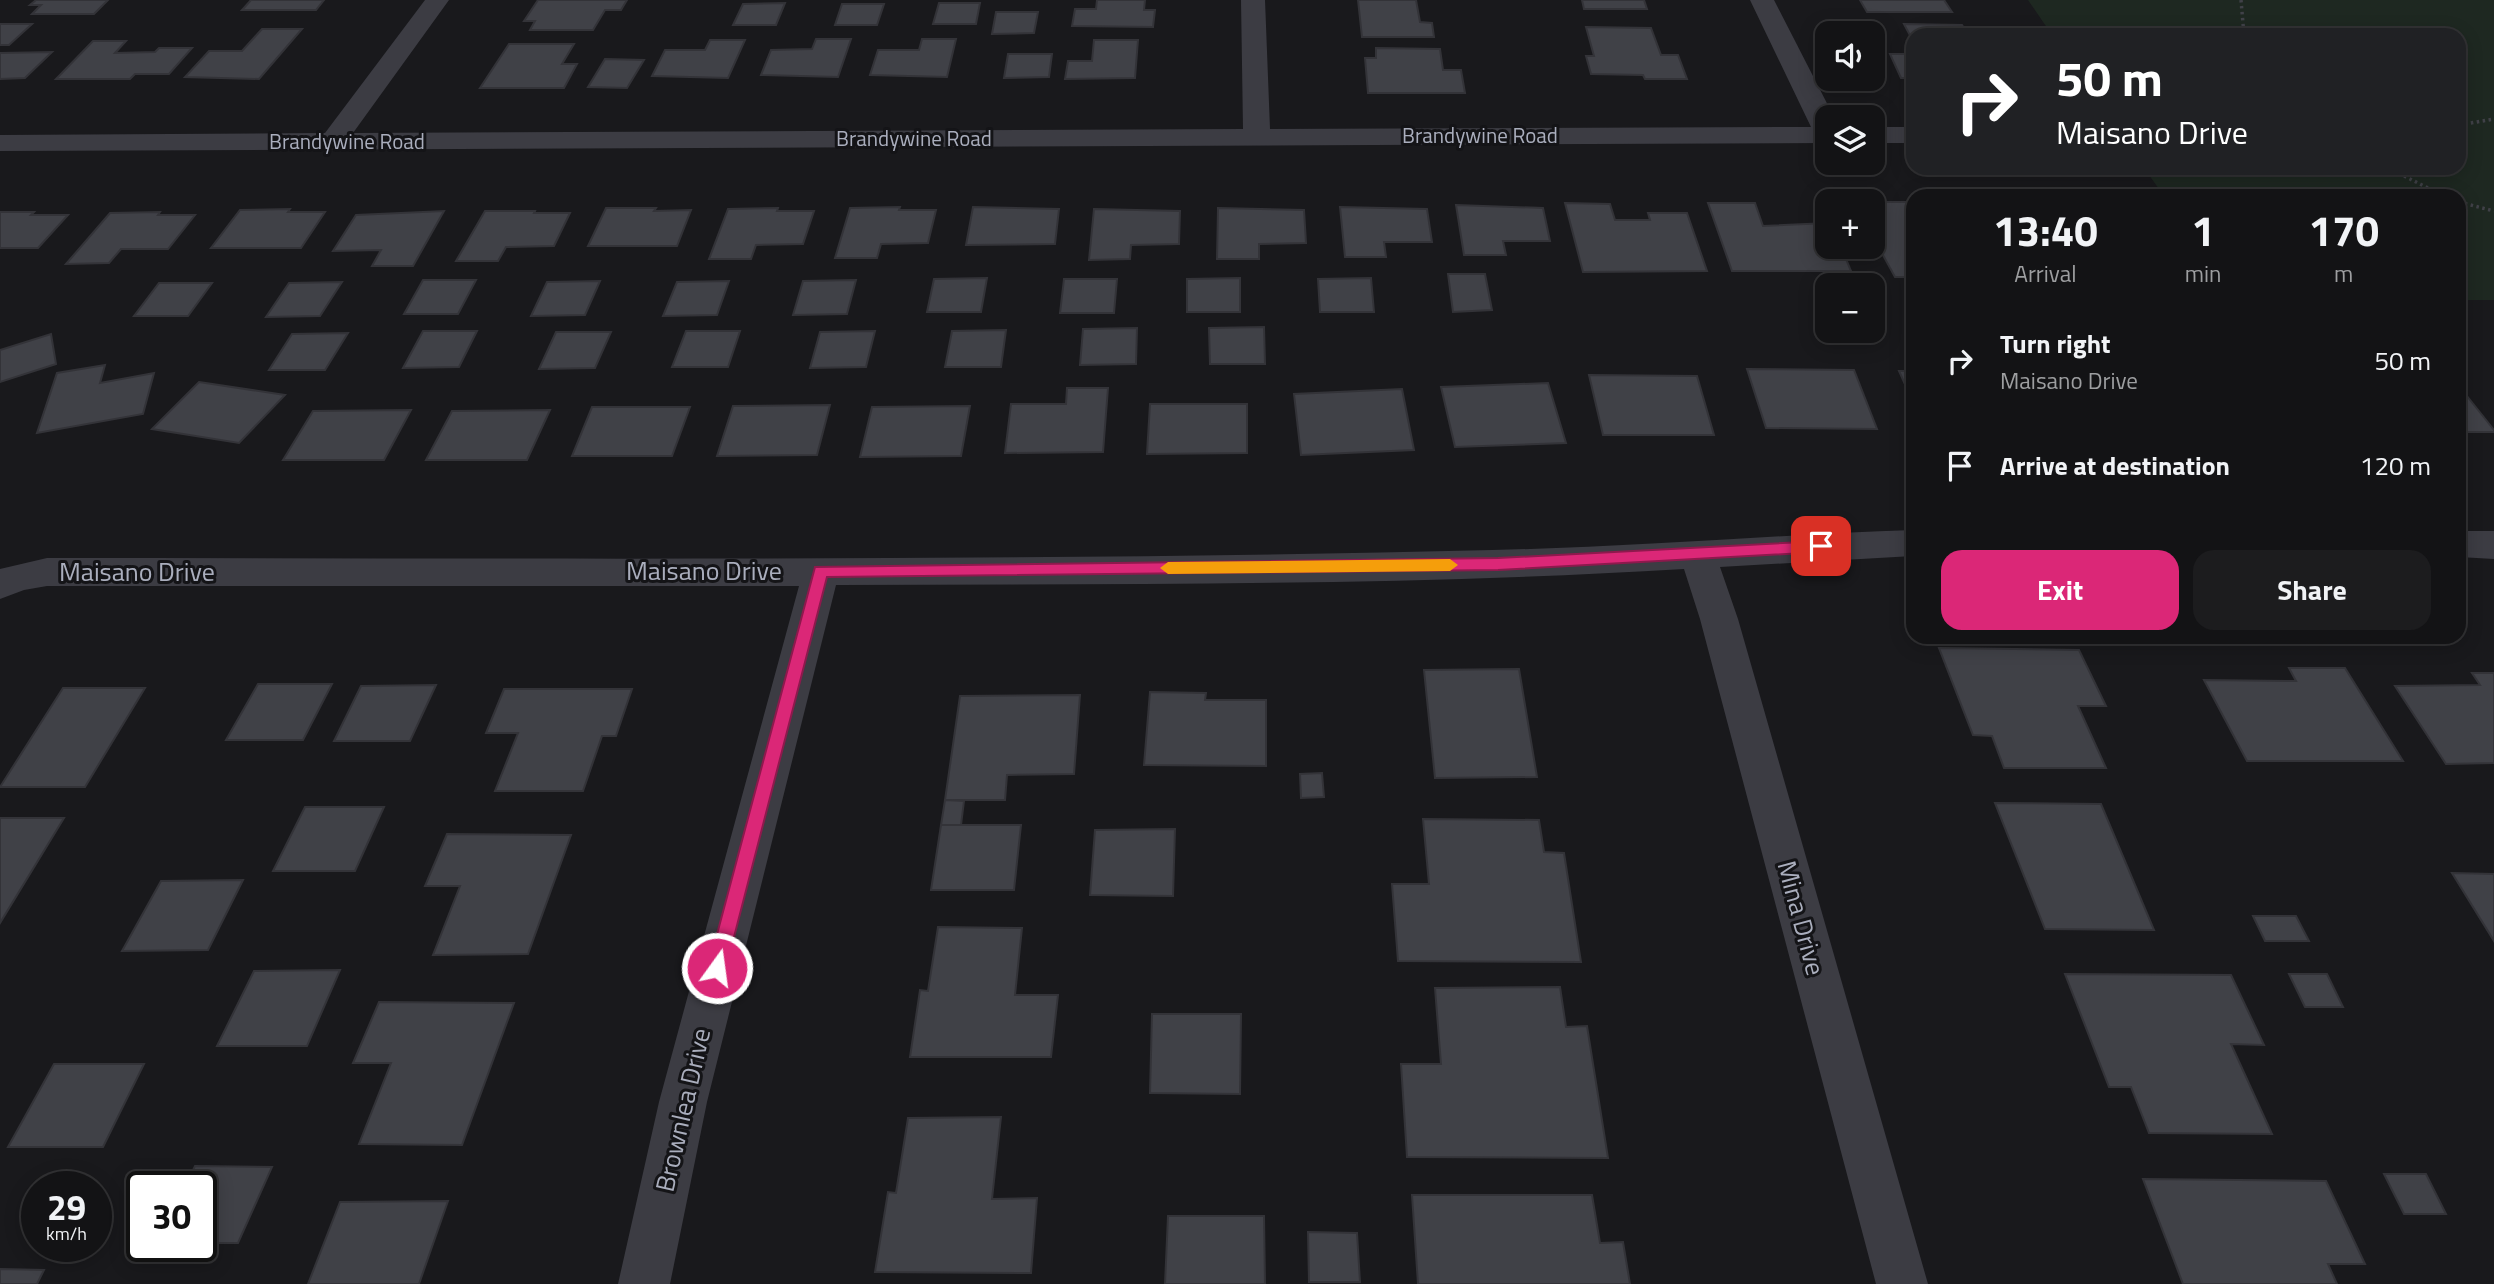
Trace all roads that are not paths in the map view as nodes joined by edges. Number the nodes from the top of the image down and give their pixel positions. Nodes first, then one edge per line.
1 (437, 0) edge
2 (1253, 0) edge
3 (1762, 0) edge
4 (1815, 108) edge
5 (1815, 133) edge
6 (1885, 135) edge
7 (1906, 135) edge
8 (1258, 137) junction
9 (332, 142) junction
10 (0, 143) edge
11 (1906, 543) edge
12 (2466, 544) edge
13 (2494, 545) edge
14 (1697, 553) junction
15 (821, 571) junction
16 (0, 585) edge
17 (644, 1284) edge
18 (1902, 1284) edge

1 - 9 street
2 - 8 street
3 - 4 street
5 - 8 street, Brandywine Road
6 - 7 street
8 - 9 street, Brandywine Road
9 - 10 street, Brandywine Road
11 - 14 street, Maisano Drive
12 - 13 street
14 - 15 street, Maisano Drive
14 - 18 street, Mina Drive
15 - 16 street, Maisano Drive
15 - 17 street, Brownlea Drive

